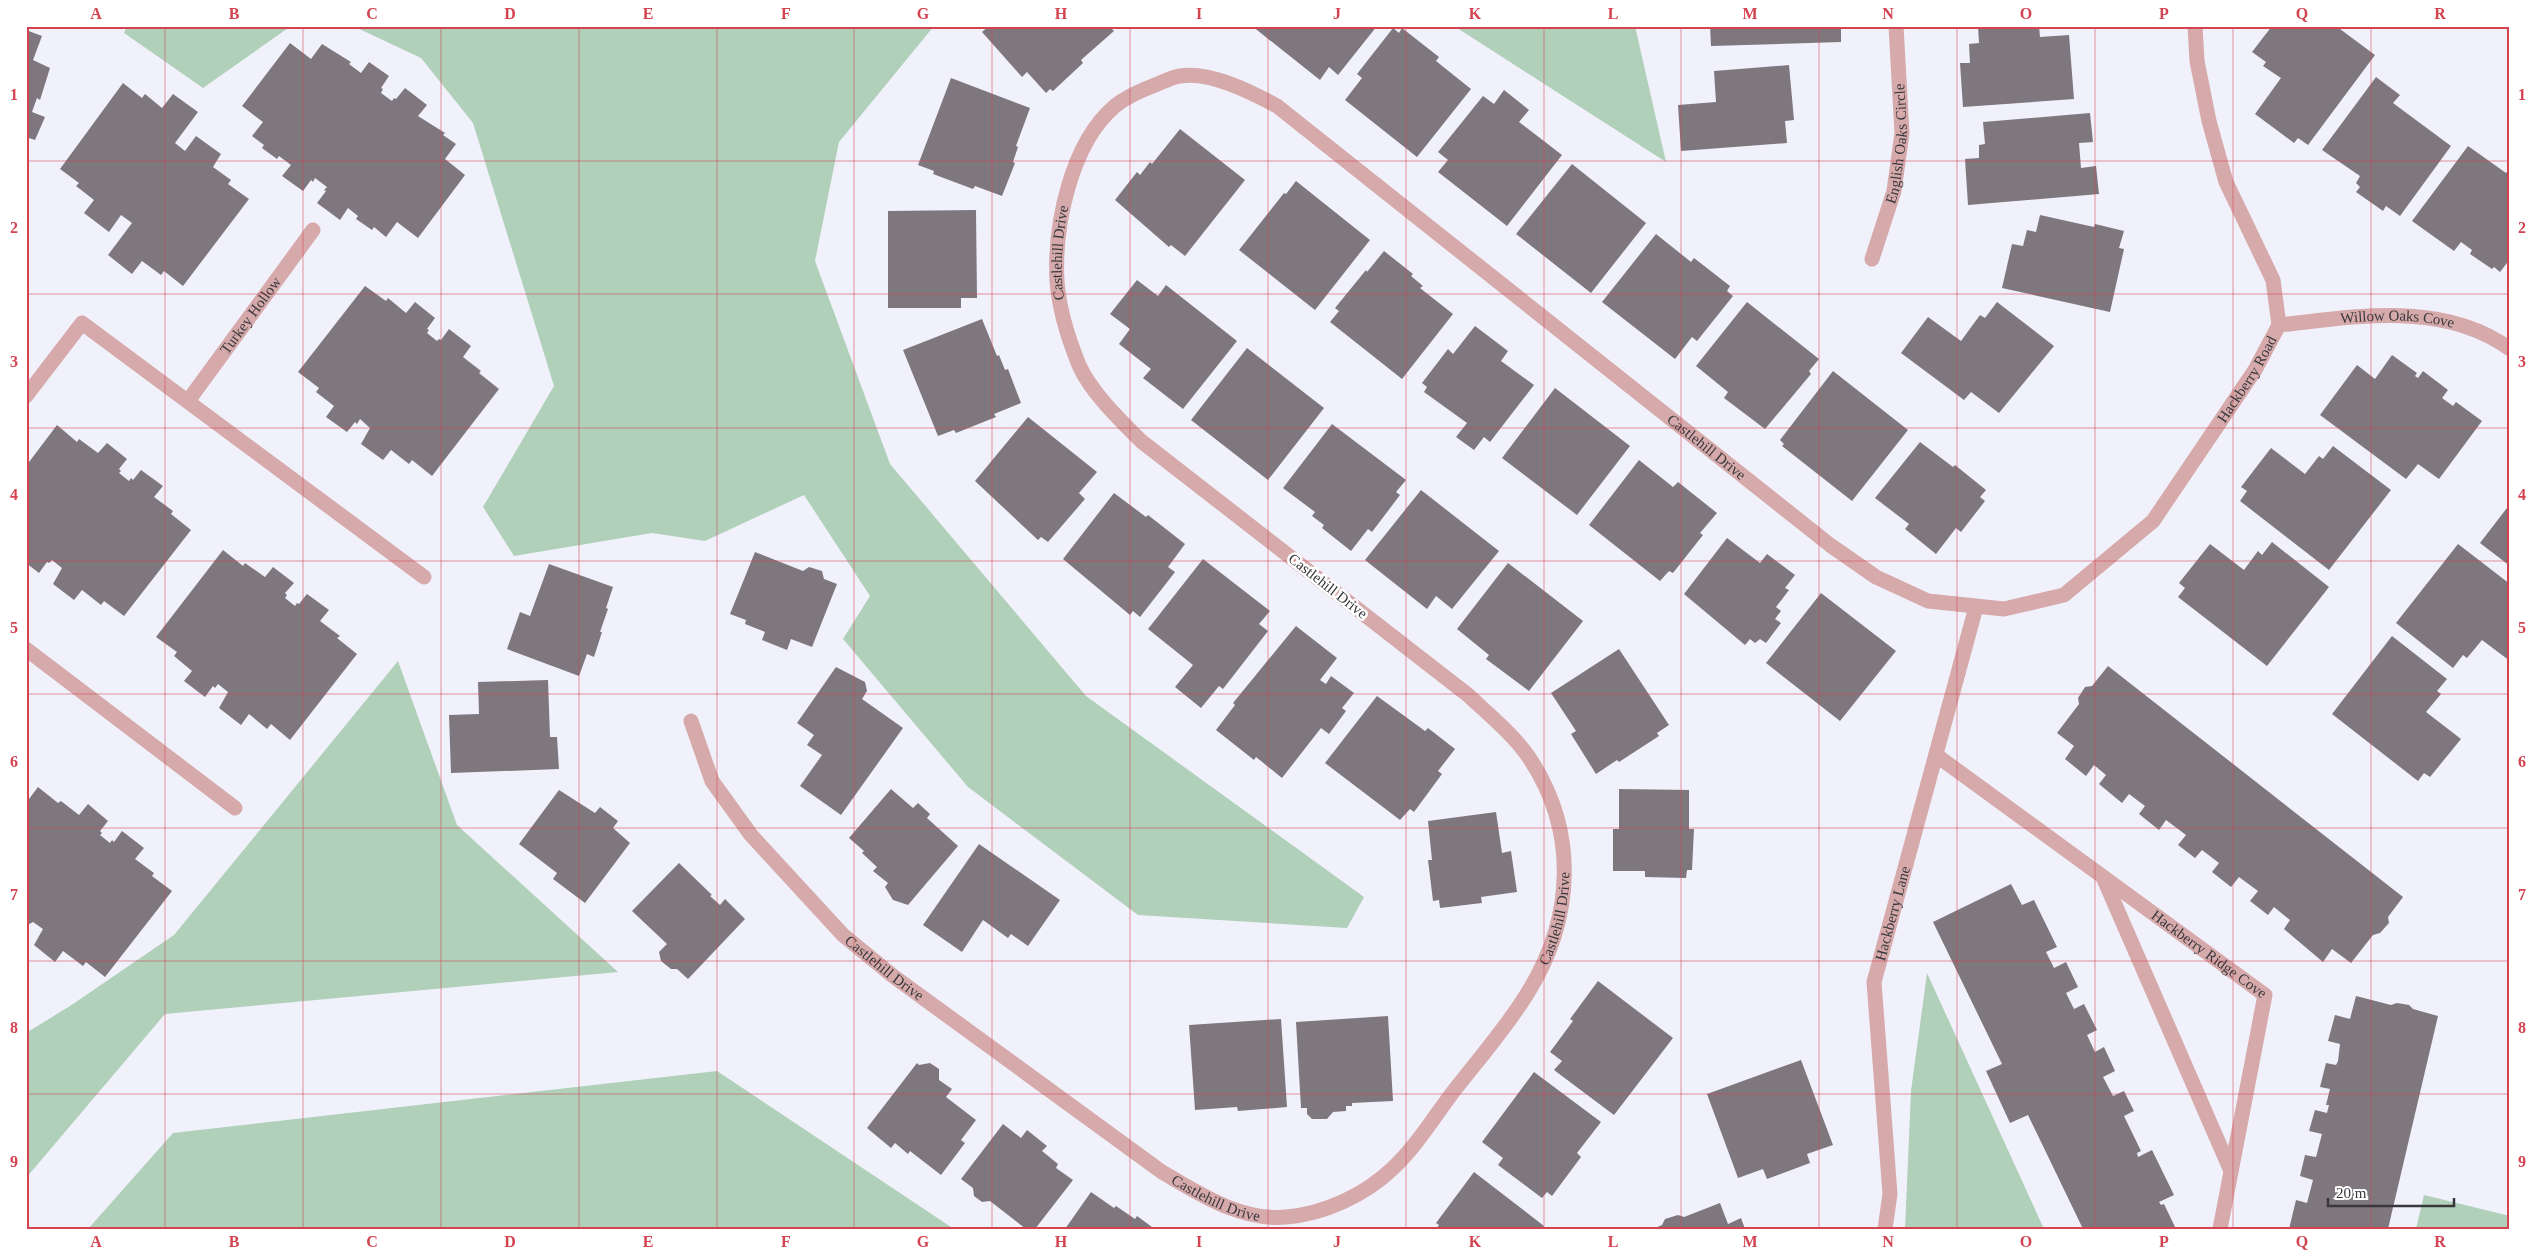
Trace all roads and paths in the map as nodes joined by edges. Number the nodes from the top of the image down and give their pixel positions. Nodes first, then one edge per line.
1 (1896, 26) edge
2 (2195, 26) edge
3 (313, 230) dead end
4 (1872, 259) dead end
5 (2278, 325) junction
6 (2510, 349) edge
7 (26, 396) edge
8 (188, 401) junction
9 (424, 577) dead end
10 (1976, 606) junction
11 (26, 649) edge
12 (692, 721) dead end
13 (1936, 754) junction
14 (235, 808) dead end
15 (2103, 876) junction
16 (2231, 1171) junction
17 (1885, 1229) edge
18 (2220, 1229) edge

1 - 4 street, English Oaks Circle
2 - 5 street, Hackberry Road
3 - 8 street, Turkey Hollow
5 - 6 street, Willow Oaks Cove
5 - 10 street, Hackberry Road
7 - 8 street
8 - 9 street
10 - 12 street, Castlehill Drive
10 - 13 street, Hackberry Lane
11 - 14 street
13 - 15 street, Hackberry Ridge Cove
13 - 17 street, Hackberry Lane
15 - 16 street, Hackberry Ridge Cove
15 - 16 street, Hackberry Ridge Cove
16 - 18 street, Hackberry Ridge Cove

